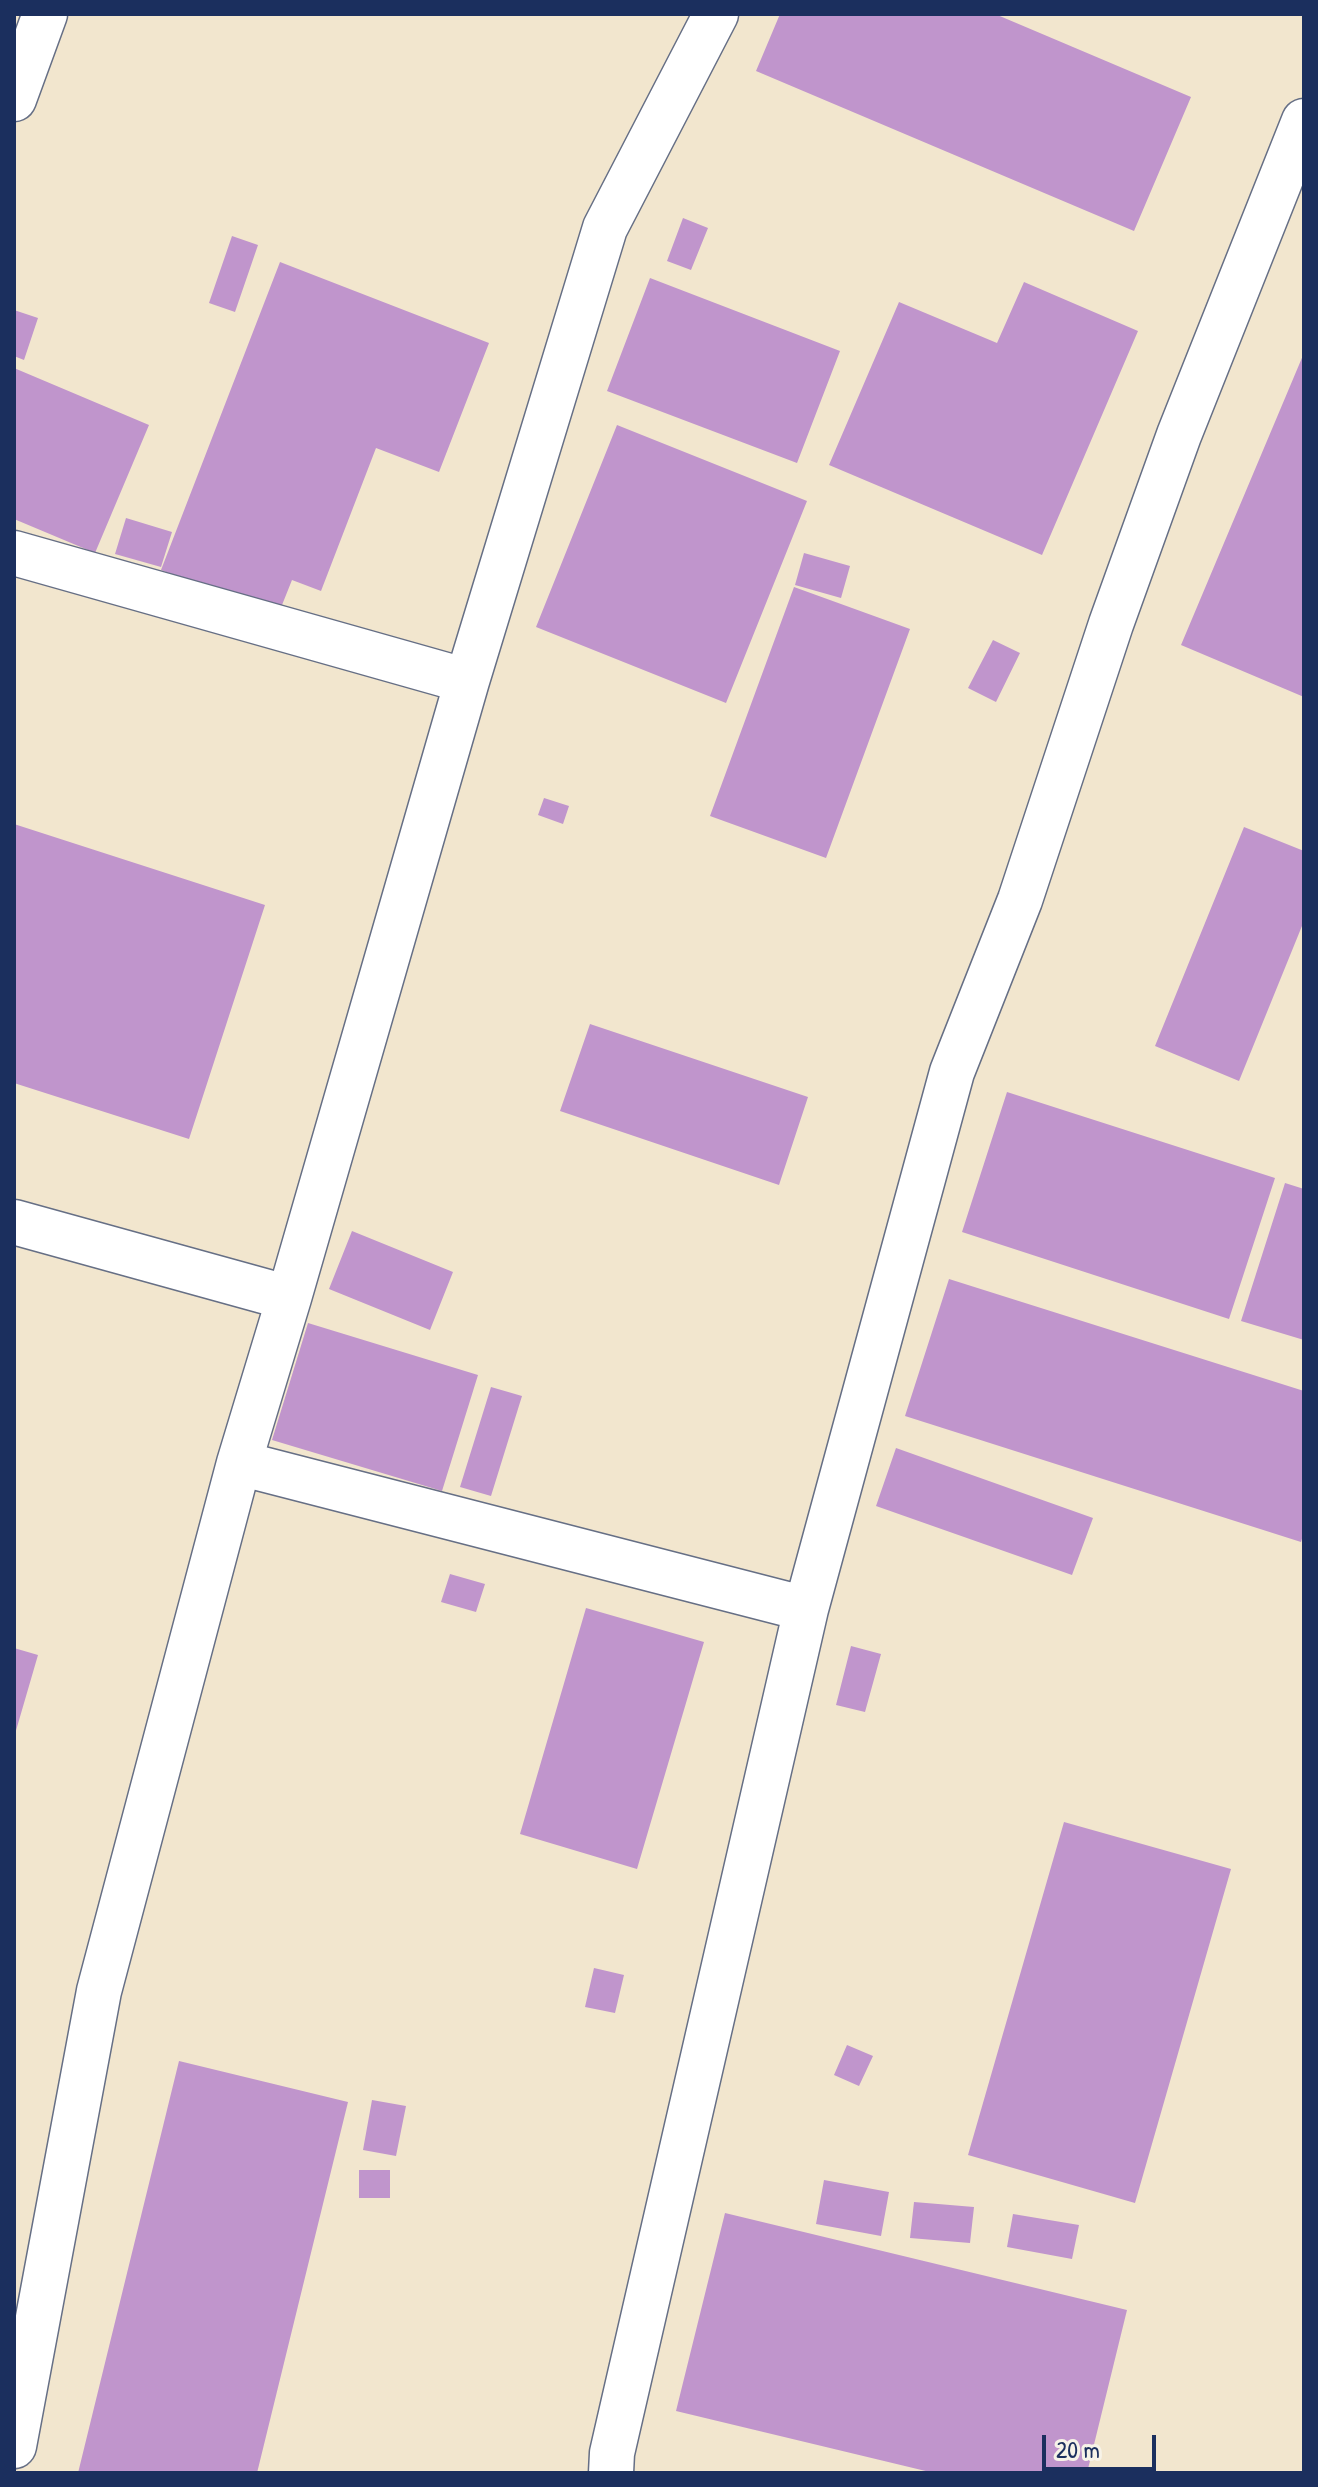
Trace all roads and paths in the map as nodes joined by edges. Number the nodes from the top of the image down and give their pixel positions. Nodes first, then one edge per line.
1 (45, 14) edge
2 (716, 14) edge
3 (14, 99) edge
4 (1304, 121) edge
5 (14, 553) edge
6 (467, 681) junction
7 (14, 1222) edge
8 (289, 1298) junction
9 (239, 1463) junction
10 (806, 1609) junction
11 (14, 2446) edge
12 (611, 2473) edge

1 - 3 lane
2 - 6 lane
4 - 10 lane
5 - 6 lane
6 - 8 lane
7 - 8 lane
8 - 9 lane
9 - 10 lane
9 - 11 lane
10 - 12 lane

